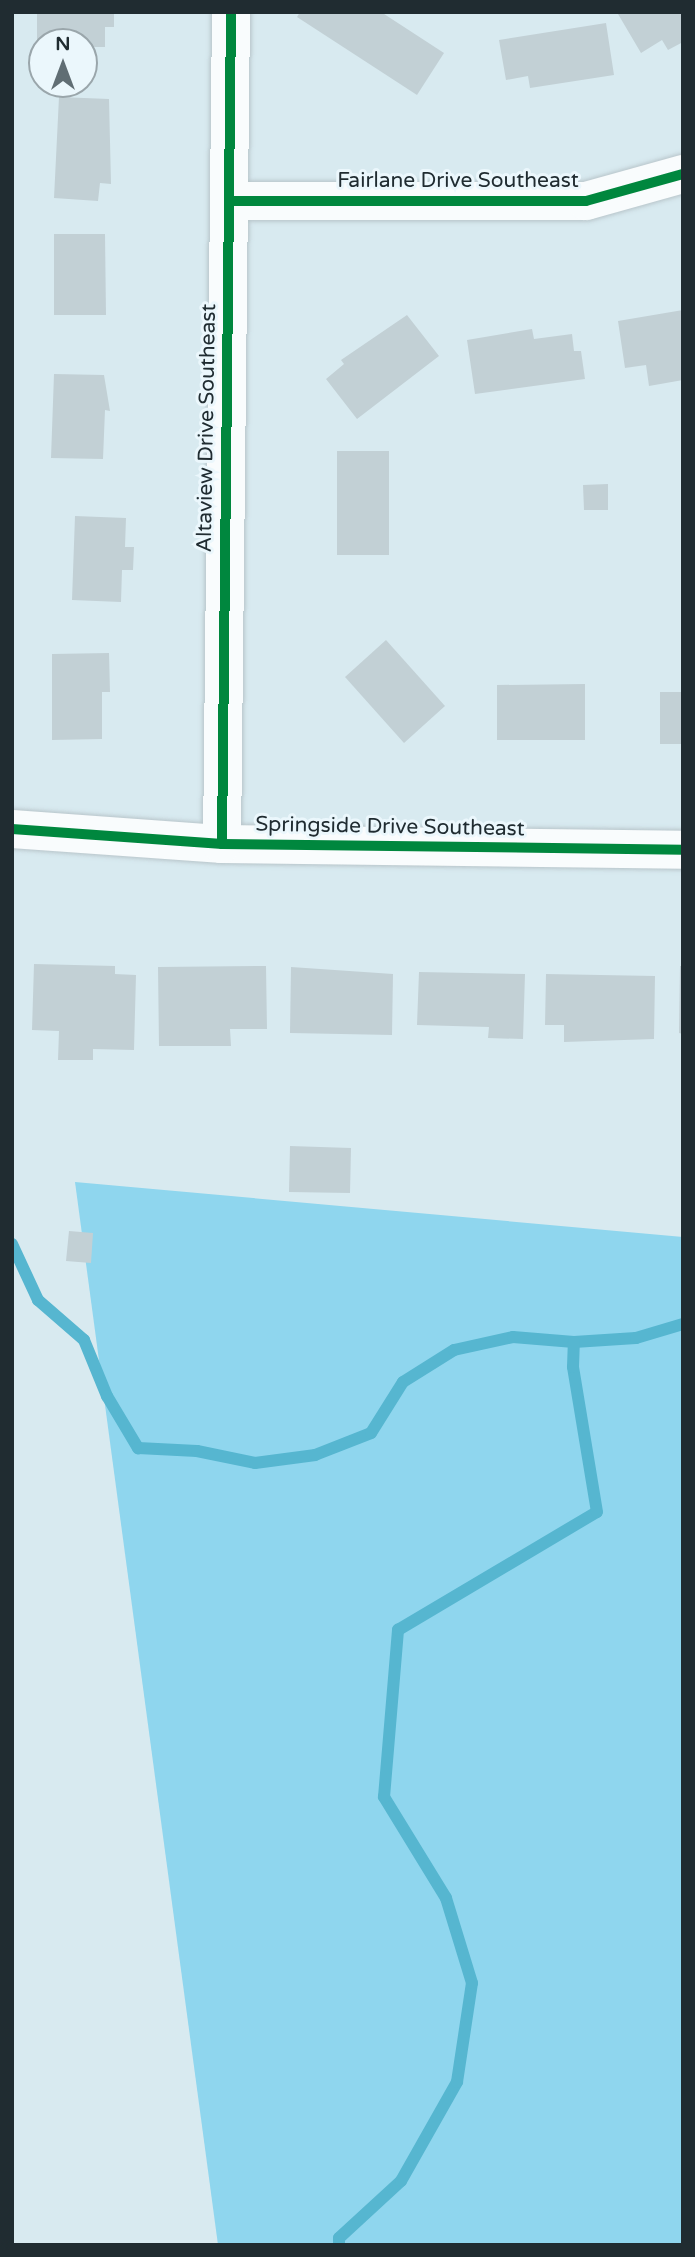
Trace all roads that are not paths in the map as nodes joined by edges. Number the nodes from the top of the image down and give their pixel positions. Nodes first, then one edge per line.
1 (231, 12) edge
2 (683, 174) edge
3 (229, 201) junction
4 (12, 829) edge
5 (222, 844) junction
6 (683, 850) edge

1 - 3 street, Altaview Drive Southeast
2 - 3 street, Fairlane Drive Southeast
3 - 5 street, Altaview Drive Southeast
4 - 5 street, Springside Drive Southeast
5 - 6 street, Springside Drive Southeast

